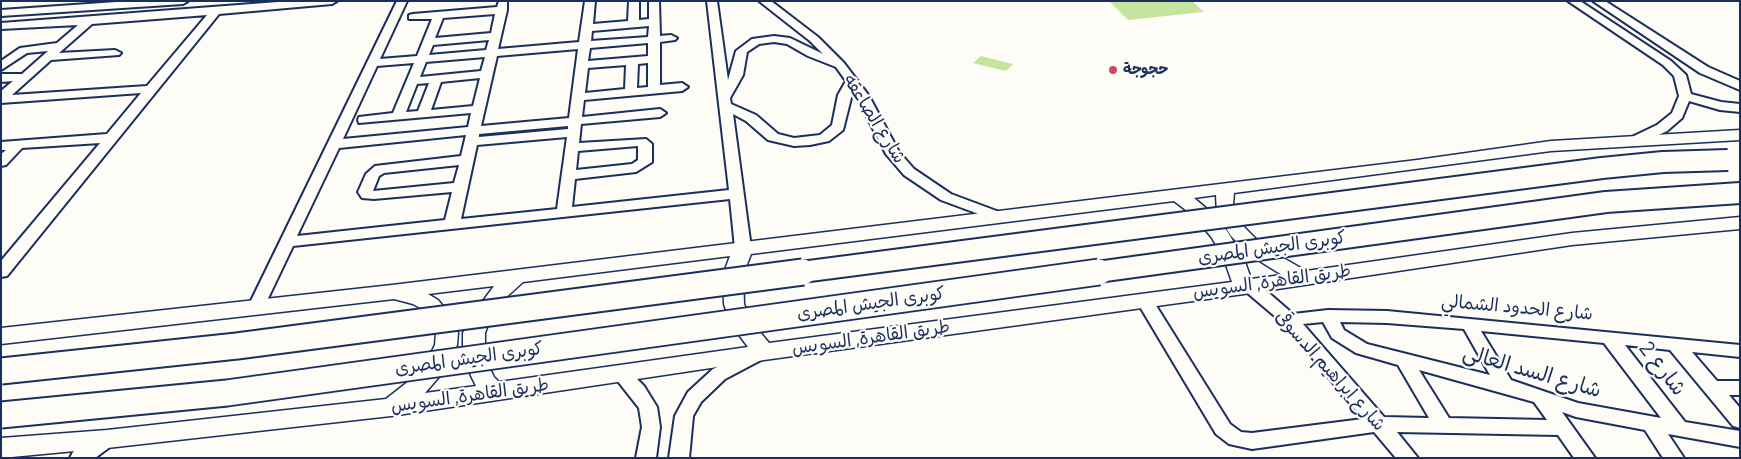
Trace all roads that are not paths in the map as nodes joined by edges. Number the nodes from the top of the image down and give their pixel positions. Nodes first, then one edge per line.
1 (183, 1) edge
2 (332, 1) edge
3 (402, 1) edge
4 (590, 1) edge
5 (634, 1) edge
6 (654, 1) edge
7 (712, 1) edge
8 (764, 1) edge
9 (1573, 1) edge
10 (1598, 1) edge
11 (84, 7) junction
12 (216, 10) junction
13 (1, 13) edge
14 (439, 15) junction
15 (414, 17) dead end
16 (89, 22) junction
17 (654, 22) junction
18 (63, 23) junction
19 (633, 24) junction
20 (455, 27) junction
21 (586, 28) junction
22 (2, 32) edge
23 (496, 36) junction
24 (671, 38) dead end
25 (654, 40) junction
26 (428, 42) junction
27 (584, 45) junction
28 (61, 46) junction
29 (115, 52) dead end
30 (492, 52) junction
31 (49, 57) junction
32 (422, 58) junction
33 (654, 59) junction
34 (632, 61) junction
35 (373, 63) junction
36 (582, 65) junction
37 (840, 65) junction
38 (1, 68) edge
39 (487, 74) junction
40 (25, 77) junction
41 (1, 78) edge
42 (436, 79) junction
43 (852, 80) junction
44 (412, 81) junction
45 (1740, 86) edge
46 (682, 87) dead end
47 (151, 89) junction
48 (654, 90) junction
49 (631, 92) junction
50 (1685, 96) junction
51 (578, 97) junction
52 (1, 98) edge
53 (724, 101) junction
54 (1740, 108) edge
55 (478, 110) junction
56 (660, 113) dead end
57 (423, 114) junction
58 (398, 117) junction
59 (364, 120) dead end
60 (575, 127) junction
61 (1740, 135) edge
62 (472, 136) junction
63 (111, 138) junction
64 (1637, 140) junction
65 (334, 144) junction
66 (18, 145) junction
67 (1, 146) edge
68 (572, 148) junction
69 (466, 160) junction
70 (1728, 160) dead end
71 (1, 162) edge
72 (569, 175) junction
73 (460, 186) junction
74 (1225, 188) junction
75 (1740, 193) edge
76 (736, 194) junction
77 (1177, 194) junction
78 (564, 212) junction
79 (997, 216) junction
80 (1740, 223) edge
81 (452, 224) junction
82 (287, 242) junction
83 (743, 248) junction
84 (7, 259) edge
85 (1, 272) edge
86 (519, 275) junction
87 (1302, 278) junction
88 (1247, 286) junction
89 (392, 292) junction
90 (1144, 300) junction
91 (256, 307) junction
92 (1328, 316) junction
93 (1290, 320) junction
94 (1469, 324) junction
95 (1, 336) edge
96 (1609, 337) junction
97 (1675, 344) junction
98 (1740, 351) edge
99 (764, 352) junction
100 (1404, 360) junction
101 (1, 371) edge
102 (622, 375) junction
103 (1505, 386) junction
104 (1712, 388) junction
105 (1740, 388) edge
106 (495, 392) junction
107 (1541, 398) junction
108 (391, 407) junction
109 (1, 415) edge
110 (1740, 422) edge
111 (1651, 423) junction
112 (1377, 424) junction
113 (1444, 426) junction
114 (1564, 428) junction
115 (1679, 428) junction
116 (107, 439) junction
117 (1740, 439) edge
118 (1, 448) edge
119 (80, 458) edge
120 (646, 458) edge
121 (679, 458) edge
122 (1408, 458) edge
123 (1585, 458) edge
124 (1674, 458) edge

1 - 11 street
2 - 12 street
3 - 35 street
4 - 21 street
5 - 19 street
6 - 17 street
7 - 53 street
8 - 37 street, شارع الصاعقه
9 - 50 street
10 - 45 street
11 - 13 street
11 - 18 street
12 - 16 street
12 - 47 street
14 - 15 street
14 - 20 street
14 - 26 street
16 - 18 street
16 - 28 street
17 - 19 street
17 - 25 street
18 - 22 street
19 - 21 street
20 - 23 street
20 - 23 street
20 - 26 street
21 - 27 street
23 - 30 street
24 - 25 street
25 - 27 street
25 - 33 street
26 - 32 street
27 - 30 street
27 - 36 street
28 - 31 street
28 - 38 street
29 - 31 street
30 - 32 street
30 - 39 street
31 - 40 street
32 - 35 street
32 - 44 street
33 - 34 street
33 - 48 street
34 - 36 street
34 - 49 street
35 - 65 street
36 - 51 street
37 - 43 street, شارع الصاعقه
37 - 53 street
39 - 42 street
39 - 55 street
40 - 41 street
40 - 52 street
42 - 44 street
42 - 57 street
43 - 53 street
43 - 79 street, شارع الصاعقه
44 - 58 street
46 - 48 street
47 - 52 street
47 - 63 street
48 - 49 street
49 - 51 street
50 - 54 street
50 - 64 street
51 - 60 street
53 - 76 street
55 - 57 street
55 - 62 street
56 - 60 street
57 - 58 street
58 - 59 street
60 - 62 street
60 - 68 street
61 - 64 main road
62 - 65 street
62 - 69 street
63 - 66 street
63 - 84 street
64 - 74 main road
65 - 82 street
66 - 67 street
66 - 71 street
68 - 72 street
68 - 72 street
69 - 73 street
69 - 73 street
70 - 101 highway, كوبرى الجيش المصرى, bridge
72 - 78 street
73 - 81 street
74 - 77 main road
74 - 87 main road
75 - 109 highway, كوبرى الجيش المصرى, bridge
76 - 78 street
76 - 83 street
77 - 79 main road
77 - 88 main road
78 - 81 street
79 - 83 main road
80 - 87 main road, طريق القاهرة, السويس
81 - 82 street
82 - 91 street
83 - 86 main road
83 - 99 main road
84 - 85 street
86 - 89 main road
86 - 106 main road
87 - 88 main road, طريق القاهرة, السويس
88 - 90 main road, طريق القاهرة, السويس
88 - 93 street, شارع ابراهيم الدسوقى
89 - 91 main road
89 - 108 main road
90 - 99 main road, طريق القاهرة, السويس
90 - 112 street
91 - 95 main road
92 - 93 street, شارع الحدود الشمالي
92 - 94 street, شارع الحدود الشمالي
92 - 100 street, شارع السد العالى
93 - 112 street, شارع ابراهيم الدسوقى
94 - 96 street, شارع الحدود الشمالي
94 - 103 street
96 - 97 street, شارع الحدود الشمالي
96 - 115 street, شارع 2
97 - 98 street, شارع الحدود الشمالي
97 - 104 street
99 - 102 main road, طريق القاهرة, السويس
99 - 121 street
100 - 103 street, شارع السد العالى
100 - 113 street
102 - 106 main road, طريق القاهرة, السويس
102 - 120 street
103 - 107 street, شارع السد العالى
104 - 105 street
104 - 110 street
106 - 108 main road, طريق القاهرة, السويس
107 - 111 street, شارع السد العالى
107 - 114 street
108 - 116 main road, طريق القاهرة, السويس
111 - 115 street, شارع السد العالى
111 - 124 street
112 - 113 street
112 - 122 street, شارع ابراهيم الدسوقى
113 - 114 street
114 - 123 street
115 - 117 street, شارع السد العالى
116 - 118 main road, طريق القاهرة, السويس
116 - 119 street

